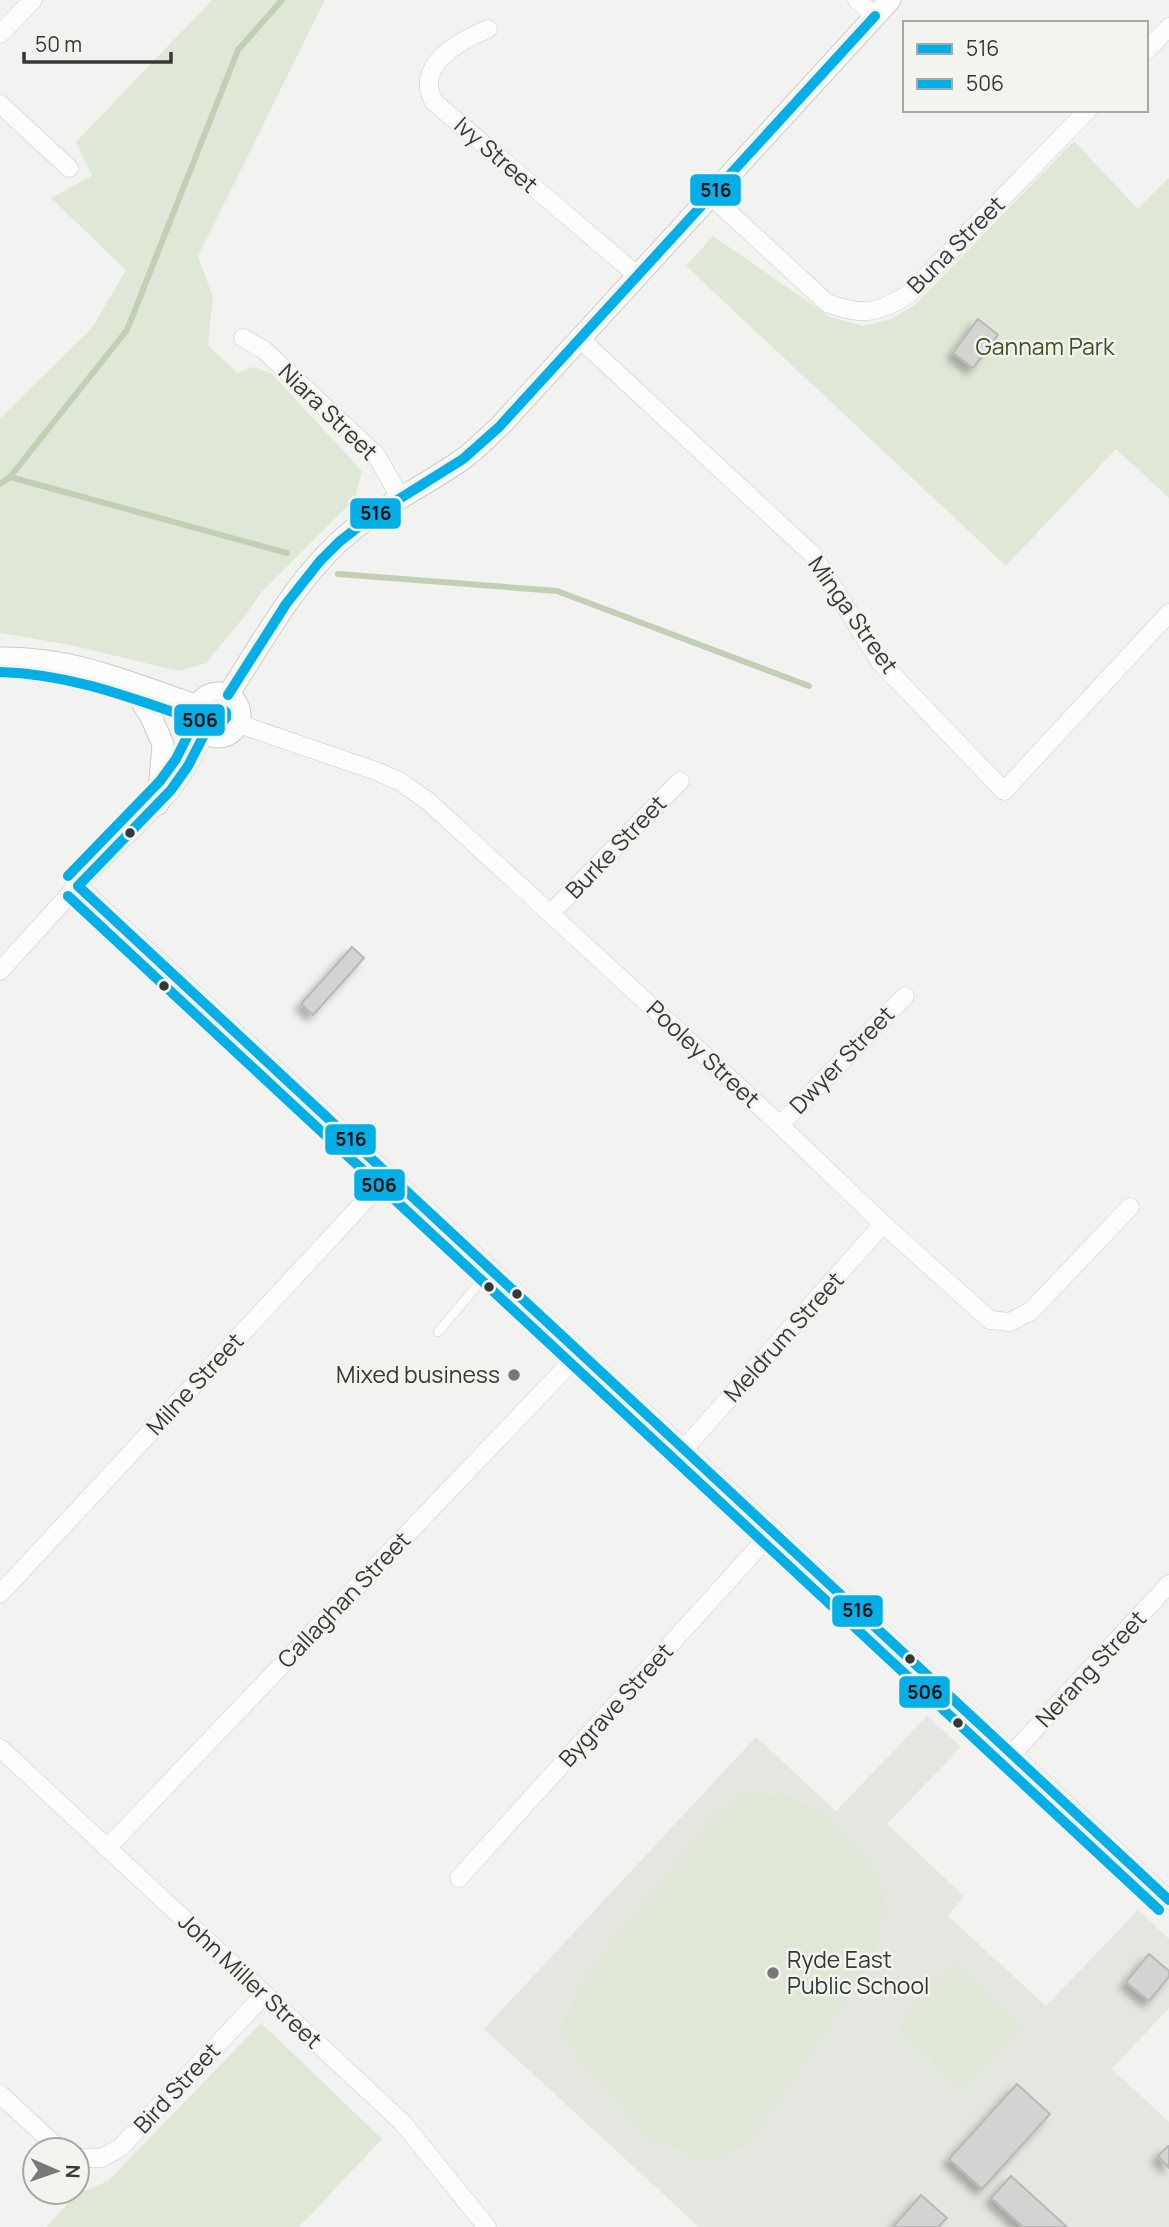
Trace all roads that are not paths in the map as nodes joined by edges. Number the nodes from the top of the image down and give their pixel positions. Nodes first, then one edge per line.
1 (33, 0) edge
2 (857, 0) edge
3 (890, 0) edge
4 (875, 16) junction
5 (1169, 27) edge
6 (488, 29) dead end
7 (0, 34) edge
8 (1148, 49) edge
9 (0, 104) edge
10 (1086, 112) edge
11 (69, 169) dead end
12 (711, 196) junction
13 (638, 276) junction
14 (243, 338) dead end
15 (579, 338) junction
16 (400, 497) junction
17 (1169, 613) edge
18 (0, 658) edge
19 (129, 682) junction
20 (228, 695) junction
21 (198, 706) junction
22 (239, 724) junction
23 (205, 733) junction
24 (680, 780) dead end
25 (158, 804) junction
26 (78, 886) junction
27 (551, 914) junction
28 (0, 971) edge
29 (905, 996) dead end
30 (780, 1125) junction
31 (389, 1175) junction
32 (1130, 1207) dead end
33 (883, 1224) junction
34 (491, 1269) junction
35 (438, 1332) dead end
36 (580, 1353) junction
37 (684, 1449) junction
38 (773, 1531) junction
39 (1169, 1584) edge
40 (0, 1594) edge
41 (0, 1748) edge
42 (1012, 1754) junction
43 (107, 1848) junction
44 (459, 1878) dead end
45 (1169, 1900) edge
46 (264, 1995) junction
47 (0, 2094) edge
48 (45, 2136) edge
49 (91, 2158) edge
50 (484, 2226) edge

1 - 7 street
2 - 4 street
3 - 4 street
4 - 12 street
5 - 8 street
6 - 13 street, Ivy Street
9 - 11 street
10 - 12 street, Buna Street
12 - 13 street
13 - 15 street
14 - 16 street, Niara Street
15 - 16 street
15 - 17 street, Minga Street
16 - 20 street
18 - 19 street
19 - 21 street
19 - 25 street
20 - 21 street
20 - 22 street
21 - 23 street
22 - 23 street
22 - 27 street, Pooley Street
23 - 25 street
24 - 27 street, Burke Street
25 - 26 street
26 - 28 street
26 - 31 street
27 - 30 street, Pooley Street
29 - 30 street, Dwyer Street
30 - 33 street, Pooley Street
31 - 34 street
31 - 40 street, Milne Street
32 - 33 street, Pooley Street
33 - 37 street, Meldrum Street
34 - 35 lane
34 - 36 street
36 - 37 street
36 - 43 street, Callaghan Street
37 - 38 street
38 - 42 street
38 - 44 street, Bygrave Street
39 - 42 street, Nerang Street
41 - 43 street, John Miller Street
42 - 45 street
43 - 46 street, John Miller Street
46 - 49 street, Bird Street
46 - 50 street, John Miller Street
47 - 48 street

